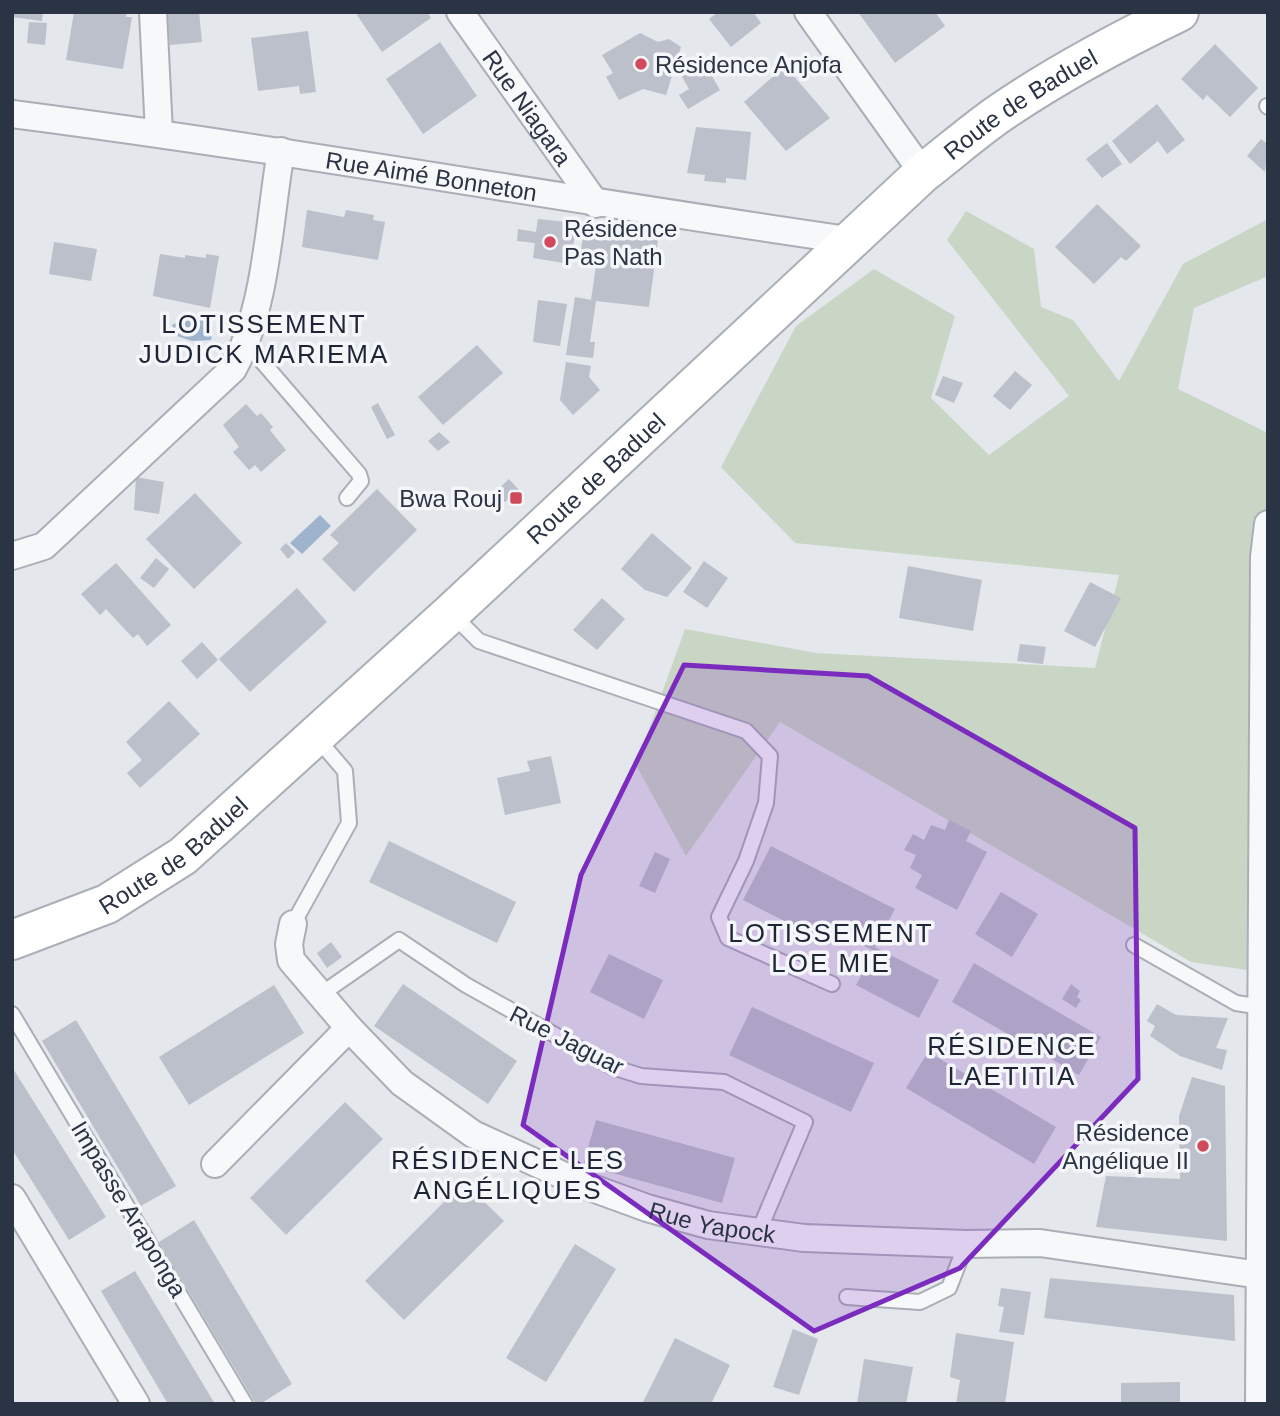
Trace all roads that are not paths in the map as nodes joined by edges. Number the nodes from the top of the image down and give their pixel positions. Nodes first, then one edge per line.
1 (153, 12) edge
2 (460, 12) edge
3 (808, 12) edge
4 (1179, 12) edge
5 (12, 114) edge
6 (159, 133) junction
7 (281, 151) junction
8 (923, 173) junction
9 (596, 204) junction
10 (848, 240) junction
11 (247, 344) junction
12 (348, 498) dead end
13 (1268, 524) edge
14 (12, 556) edge
15 (451, 613) junction
16 (314, 735) junction
17 (293, 924) joint
18 (12, 940) edge
19 (1133, 944) dead end
20 (832, 984) dead end
21 (320, 995) junction
22 (1262, 1007) junction
23 (12, 1014) edge
24 (349, 1028) junction
25 (215, 1164) dead end
26 (12, 1198) edge
27 (758, 1233) junction
28 (966, 1244) junction
29 (1260, 1275) junction
30 (847, 1297) dead end
31 (136, 1404) edge
32 (245, 1404) edge
33 (1259, 1404) edge

1 - 6 street
2 - 9 street, Rue Niagara
3 - 8 street
4 - 8 main road, Route de Baduel
5 - 6 street, Rue Aimé Bonneton
6 - 7 street, Rue Aimé Bonneton
7 - 9 street, Rue Aimé Bonneton
7 - 11 street
8 - 10 main road, Route de Baduel
9 - 10 street, Rue Aimé Bonneton
10 - 15 main road, Route de Baduel
11 - 12 lane
11 - 14 street
13 - 22 street
15 - 16 main road, Route de Baduel
15 - 20 lane
16 - 17 lane, Rue Yapock
16 - 18 main road, Route de Baduel
17 - 21 street, Rue Yapock
19 - 22 lane
21 - 24 street, Rue Yapock
21 - 27 lane, Rue Jaguar
22 - 29 street
23 - 32 lane, Impasse Araponga
24 - 25 street
24 - 27 street, Rue Yapock
26 - 31 street
27 - 28 street, Rue Yapock
28 - 29 street, Rue Yapock
28 - 30 lane
29 - 33 street

